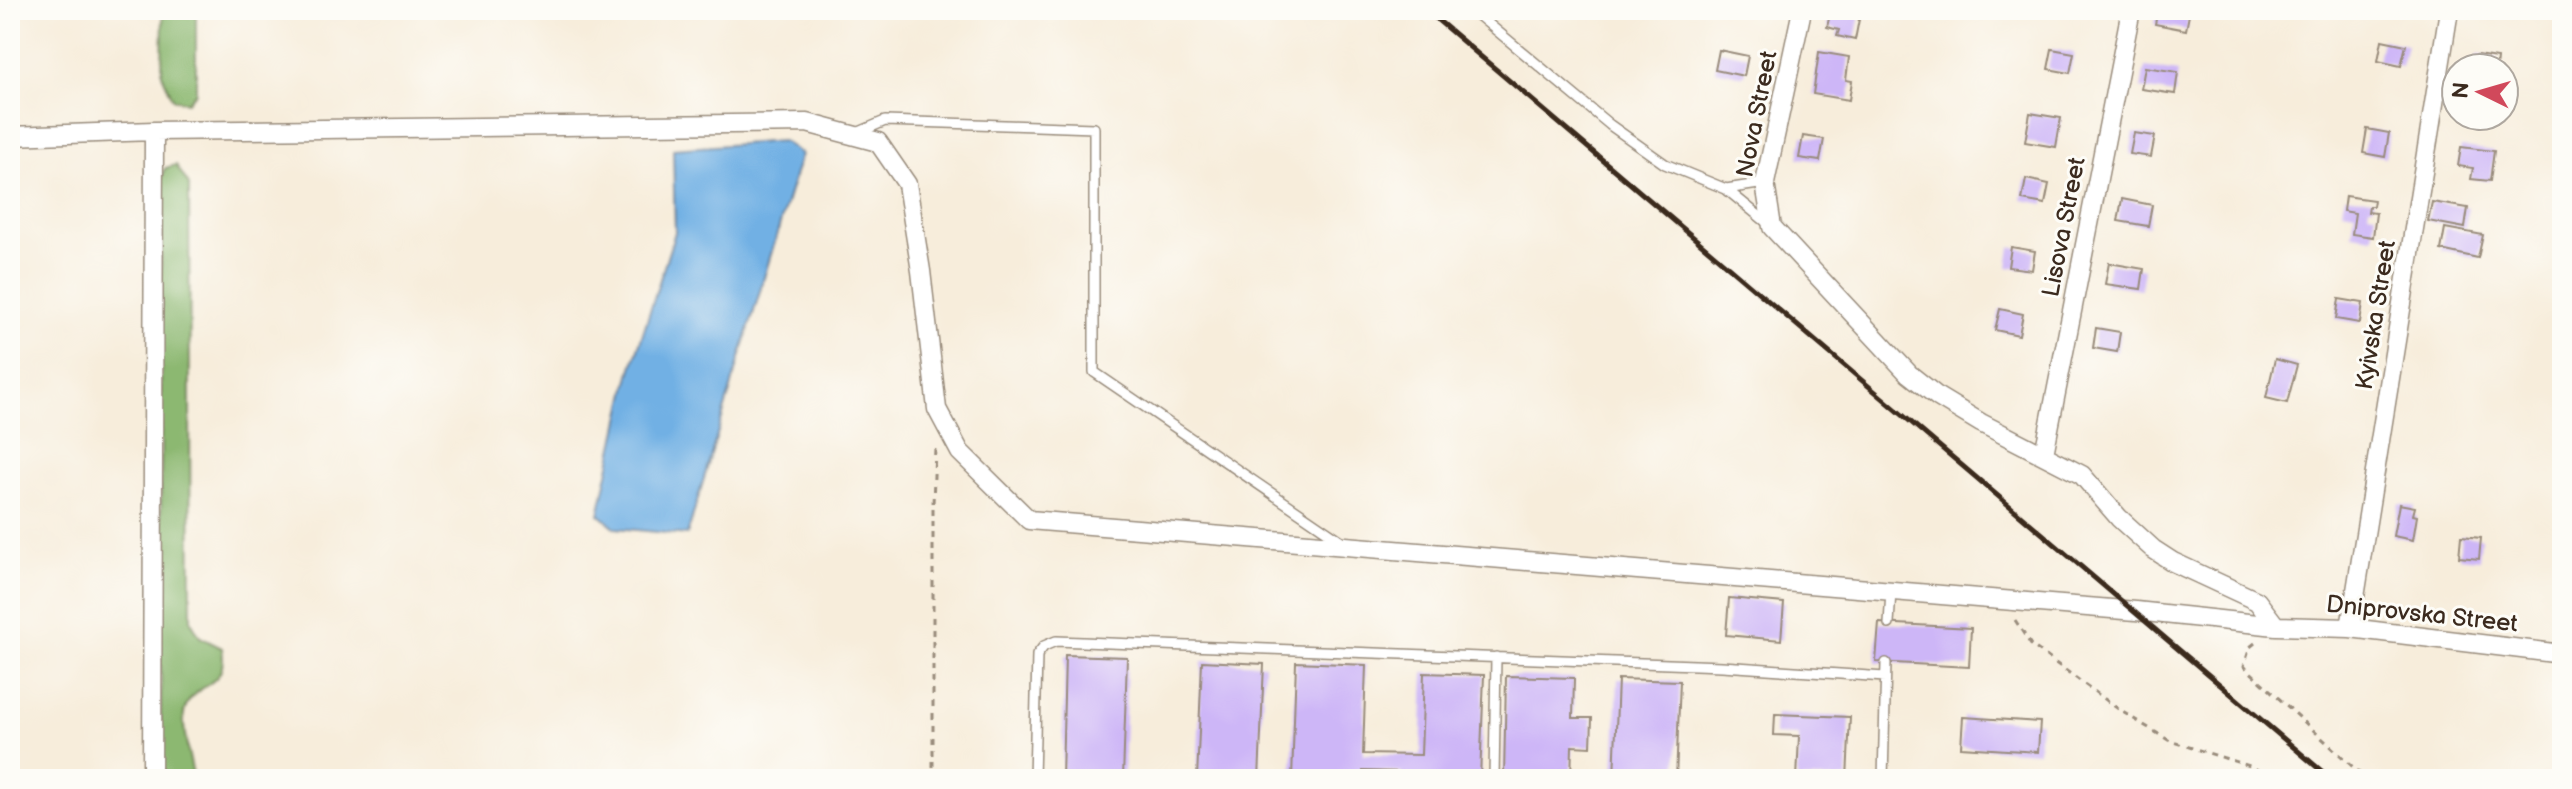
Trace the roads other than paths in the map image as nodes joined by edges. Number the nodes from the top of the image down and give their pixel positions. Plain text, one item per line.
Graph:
1 (1472, 10) edge
2 (1802, 10) edge
3 (2131, 10) edge
4 (2449, 10) edge
5 (154, 131) junction
6 (853, 135) junction
7 (10, 136) edge
8 (1765, 183) junction
9 (1726, 189) junction
10 (1772, 227) junction
11 (2044, 454) junction
12 (1349, 546) junction
13 (1891, 591) junction
14 (1889, 624) dead end
15 (2276, 626) junction
16 (2350, 628) junction
17 (2562, 654) edge
18 (1496, 657) junction
19 (1886, 663) dead end
20 (1885, 677) junction
21 (152, 779) edge
22 (1034, 779) edge
23 (1494, 779) edge
24 (1883, 779) edge

1 - 9 lane
2 - 8 street, Nova Street
3 - 11 street, Lisova Street
4 - 16 street, Kyivska Street
5 - 6 street
5 - 7 street
5 - 21 street
6 - 12 street, Dniprovska Street
6 - 12 lane
8 - 9 lane
8 - 10 street, Nova Street
9 - 10 lane
10 - 11 street
11 - 15 street
12 - 13 street, Dniprovska Street
13 - 14 lane
13 - 15 street, Dniprovska Street
15 - 16 street, Dniprovska Street
16 - 17 street, Dniprovska Street
18 - 20 lane
18 - 22 lane
18 - 23 lane
19 - 20 lane
20 - 24 lane

